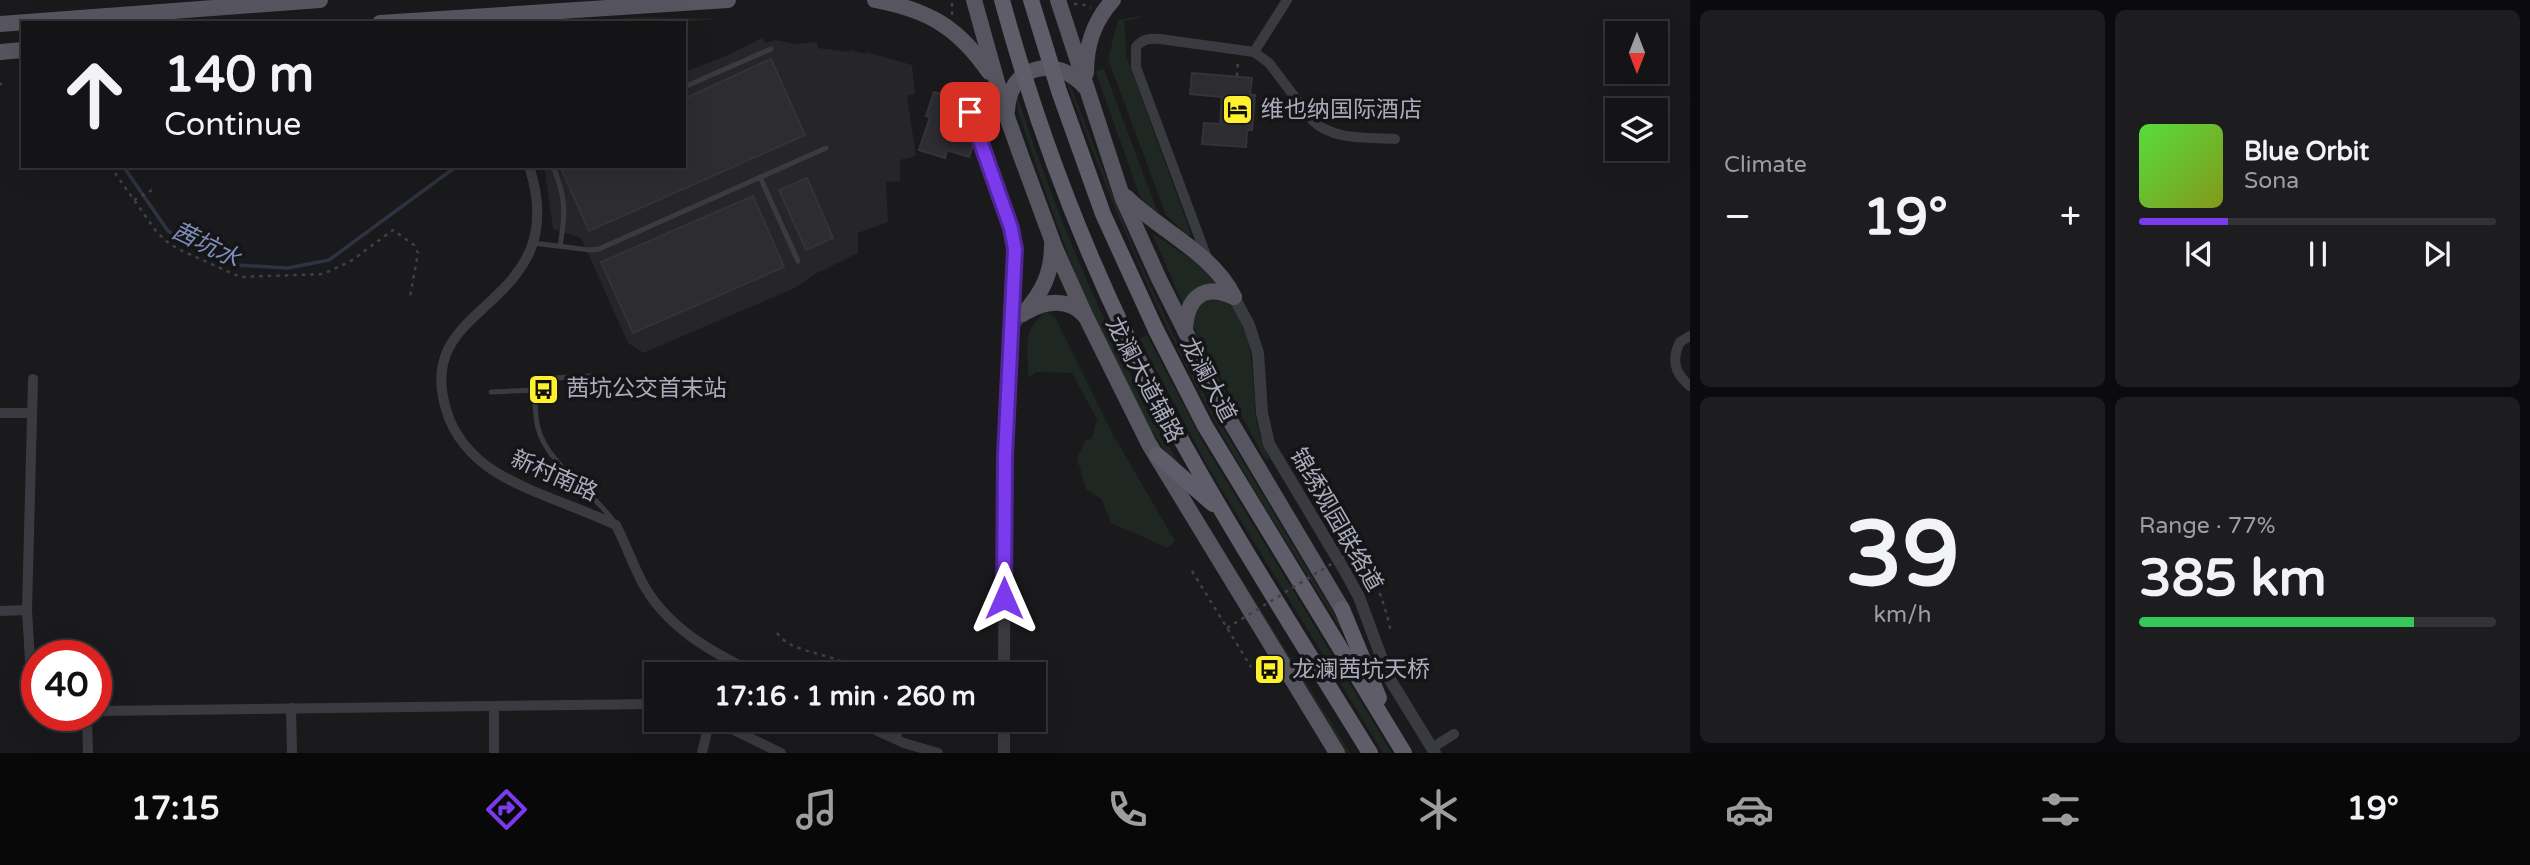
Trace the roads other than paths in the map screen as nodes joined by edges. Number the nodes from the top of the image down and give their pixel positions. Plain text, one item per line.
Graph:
1 (320, 0) edge
2 (728, 0) edge
3 (875, 0) edge
4 (974, 0) edge
5 (1002, 0) edge
6 (1031, 0) edge
7 (1113, 0) edge
8 (1287, 0) edge
9 (1064, 2) edge
10 (469, 19) edge
11 (40, 21) edge
12 (424, 21) edge
13 (21, 22) edge
14 (0, 24) edge
15 (771, 49) dead end
16 (21, 50) edge
17 (0, 52) edge
18 (1254, 52) junction
19 (686, 86) edge
20 (1086, 87) junction
21 (999, 90) junction
22 (970, 112) dead end
23 (1007, 116) junction
24 (1395, 139) dead end
25 (826, 148) dead end
26 (529, 168) edge
27 (554, 168) edge
28 (760, 177) junction
29 (1120, 190) junction
30 (1049, 232) junction
31 (532, 243) junction
32 (560, 247) junction
33 (798, 261) dead end
34 (1209, 264) junction
35 (1234, 297) junction
36 (1023, 314) junction
37 (1084, 315) junction
38 (1012, 334) junction
39 (1185, 334) junction
40 (1690, 336) edge
41 (593, 376) dead end
42 (33, 379) dead end
43 (1690, 386) edge
44 (535, 390) junction
45 (491, 392) dead end
46 (0, 413) edge
47 (32, 413) junction
48 (1157, 454) junction
49 (1223, 513) junction
50 (616, 525) junction
51 (1342, 609) joint
52 (27, 610) junction
53 (0, 611) edge
54 (29, 640) edge
55 (734, 662) edge
56 (1004, 662) edge
57 (644, 704) edge
58 (494, 706) junction
59 (291, 708) junction
60 (112, 710) edge
61 (87, 731) edge
62 (707, 732) edge
63 (737, 732) edge
64 (880, 732) edge
65 (900, 732) edge
66 (1004, 732) edge
67 (1454, 734) dead end
68 (1393, 736) junction
69 (898, 740) junction
70 (1433, 751) edge
71 (88, 753) edge
72 (292, 753) edge
73 (494, 753) edge
74 (702, 753) edge
75 (781, 753) edge
76 (938, 753) edge
77 (1004, 753) edge
78 (1337, 753) edge
79 (1370, 753) edge
80 (1404, 753) edge

1 - 11 main road
2 - 10 main road
3 - 21 main road
4 - 21 main road, 龙澜大道辅路
5 - 49 highway, bridge
6 - 68 highway, 龙澜大道, bridge
7 - 20 main road
8 - 18 street
9 - 20 main road
10 - 12 main road
13 - 14 main road
15 - 19 lane
16 - 17 main road
18 - 24 street
18 - 34 street
20 - 23 main road
20 - 29 main road
21 - 23 main road, 龙澜大道辅路
22 - 38 street
23 - 30 main road, 龙澜大道辅路
25 - 28 lane
26 - 31 street, 新村南路
27 - 32 lane
28 - 32 lane
28 - 33 lane
29 - 34 main road
29 - 39 main road
30 - 36 main road
30 - 37 main road, 龙澜大道辅路
31 - 32 lane
31 - 50 street, 新村南路
34 - 35 main road
35 - 39 main road
35 - 70 street, 锦绣观园联络道
36 - 37 main road
36 - 38 street
37 - 48 main road, 龙澜大道辅路
38 - 56 street
39 - 51 main road
40 - 43 street
41 - 44 lane
42 - 47 street
44 - 45 lane
44 - 50 lane
46 - 47 street
47 - 52 street
48 - 49 highway
48 - 78 main road, 龙澜大道辅路
49 - 79 highway
50 - 55 street, 新村南路
51 - 68 highway
52 - 53 street
52 - 54 street
57 - 58 street
58 - 59 street
58 - 73 street
59 - 60 street
59 - 72 street
61 - 71 street
62 - 74 street
63 - 75 street
64 - 69 street
65 - 69 lane
66 - 77 street
67 - 70 street
68 - 80 highway, 龙澜大道
69 - 76 street

